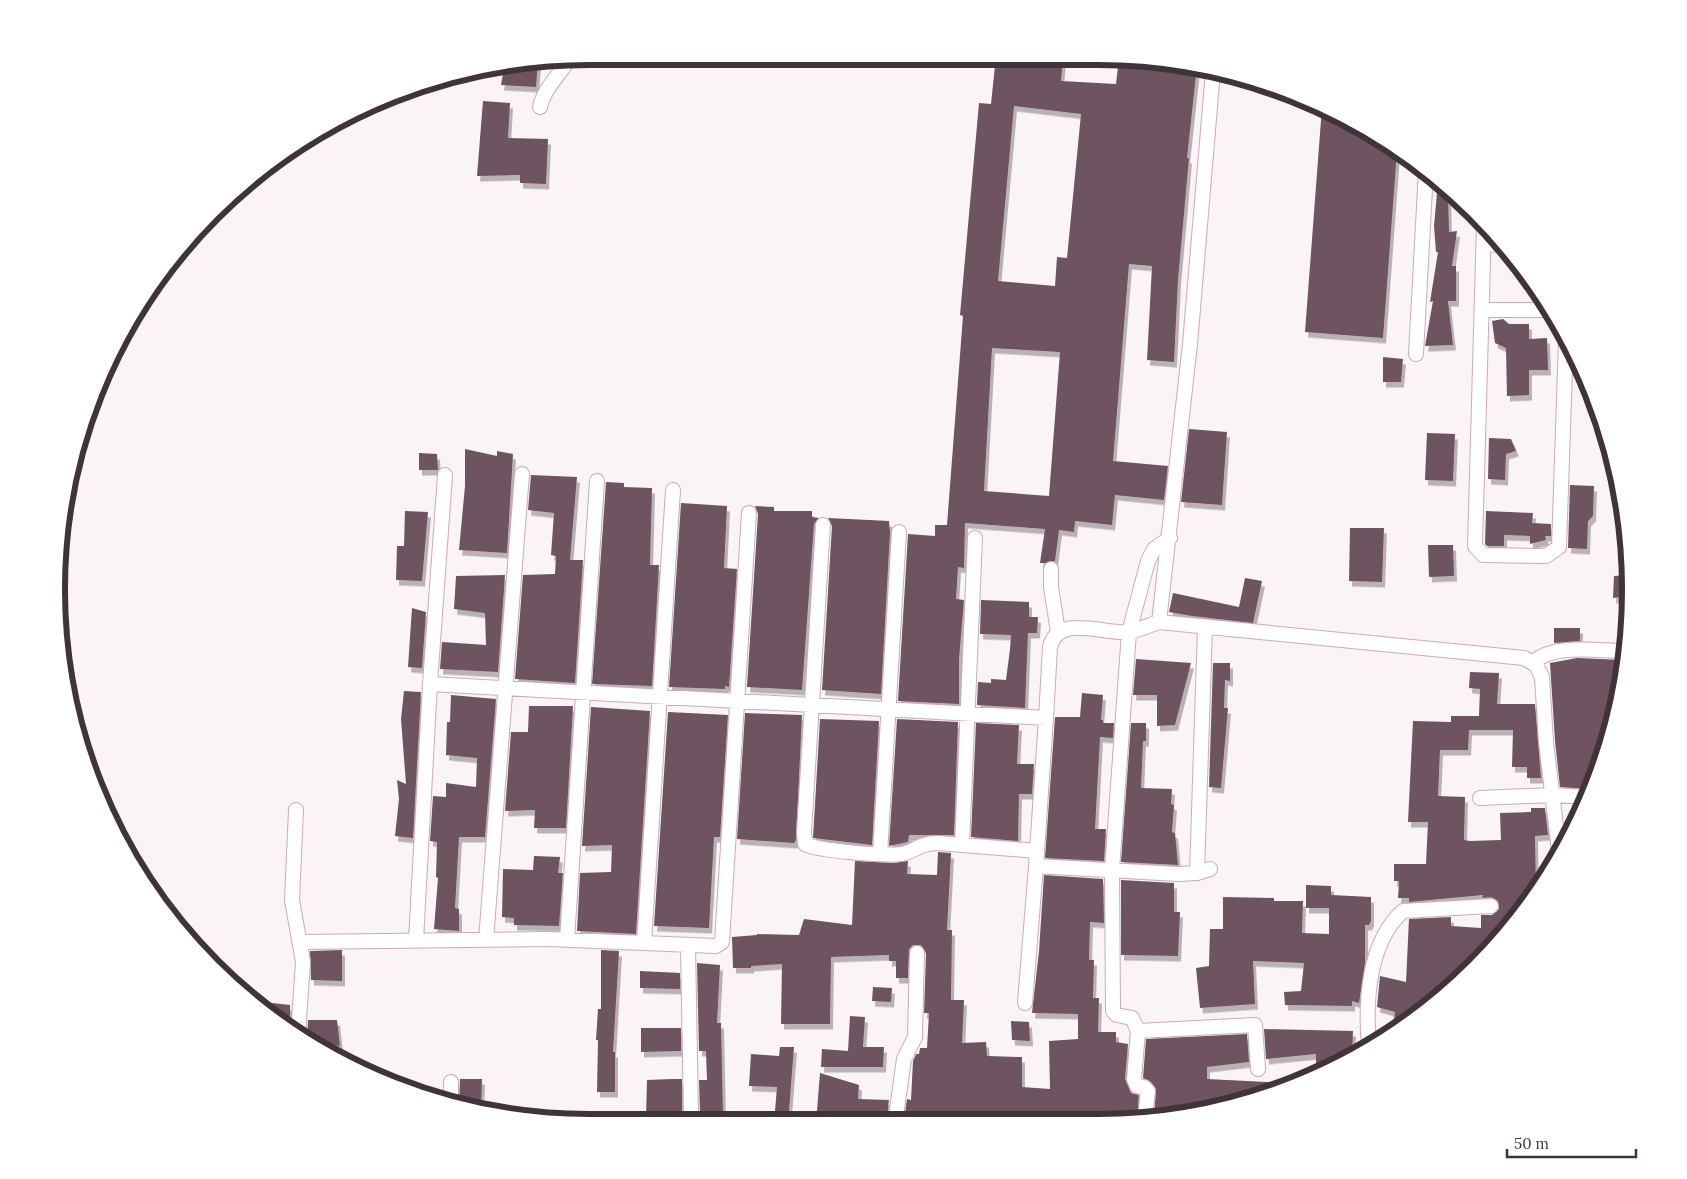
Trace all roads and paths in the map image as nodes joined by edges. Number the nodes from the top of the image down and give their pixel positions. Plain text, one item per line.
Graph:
1 (565, 66) edge
2 (1212, 78) edge
3 (540, 107) dead end
4 (1425, 180) edge
5 (1484, 236) edge
6 (1492, 244) edge
7 (1484, 245) junction
8 (1482, 310) junction
9 (1541, 310) edge
10 (1566, 353) edge
11 (1416, 354) dead end
12 (522, 474) dead end
13 (445, 475) dead end
14 (598, 481) dead end
15 (673, 490) dead end
16 (750, 513) dead end
17 (824, 524) dead end
18 (899, 532) dead end
19 (976, 538) dead end
20 (1170, 538) junction
21 (1050, 569) dead end
22 (1159, 622) junction
23 (1205, 627) junction
24 (1058, 632) junction
25 (1129, 632) junction
26 (1619, 651) edge
27 (1533, 662) junction
28 (430, 684) junction
29 (507, 688) junction
30 (585, 693) junction
31 (660, 697) junction
32 (738, 701) junction
33 (813, 705) junction
34 (889, 710) junction
35 (968, 712) junction
36 (1046, 718) junction
37 (1553, 795) junction
38 (1579, 796) edge
39 (1480, 798) dead end
40 (296, 810) dead end
41 (1558, 841) edge
42 (962, 845) junction
43 (1037, 850) junction
44 (880, 854) junction
45 (1036, 866) junction
46 (1112, 870) junction
47 (1491, 906) dead end
48 (416, 940) junction
49 (486, 940) junction
50 (567, 940) junction
51 (300, 942) junction
52 (644, 943) junction
53 (688, 946) junction
54 (917, 953) dead end
55 (1025, 1003) dead end
56 (299, 1026) edge
57 (1138, 1031) junction
58 (1369, 1039) edge
59 (1258, 1069) dead end
60 (451, 1082) dead end
61 (451, 1095) edge
62 (1146, 1112) edge
63 (691, 1114) edge
64 (895, 1114) edge

1 - 3 street
2 - 20 street
4 - 11 street
5 - 7 street
6 - 7 street
7 - 8 street
8 - 9 street
8 - 10 street
12 - 29 street
13 - 28 street
14 - 30 street
15 - 31 street
16 - 32 street
17 - 33 street
18 - 34 street
19 - 35 street
20 - 22 street
20 - 25 street
21 - 24 street
22 - 23 street
22 - 25 street
23 - 27 street
23 - 46 street
24 - 25 street
24 - 36 street
25 - 46 street
26 - 27 street
27 - 37 street
28 - 29 street
28 - 48 street
29 - 30 street
29 - 49 street
30 - 31 street
30 - 50 street
31 - 32 street
31 - 52 street
32 - 33 street
32 - 53 street
33 - 34 street
33 - 44 street
34 - 35 street
34 - 44 street
35 - 36 street
35 - 42 street
36 - 43 street
37 - 38 street
37 - 39 street
37 - 41 street
40 - 51 street
42 - 43 street
42 - 44 street
43 - 45 street
45 - 46 street
45 - 55 street
46 - 57 street
47 - 58 street
48 - 49 street
48 - 51 street
49 - 50 street
50 - 52 street
51 - 56 street
52 - 53 street
53 - 63 street
54 - 64 street
57 - 59 street
57 - 62 street
60 - 61 street

